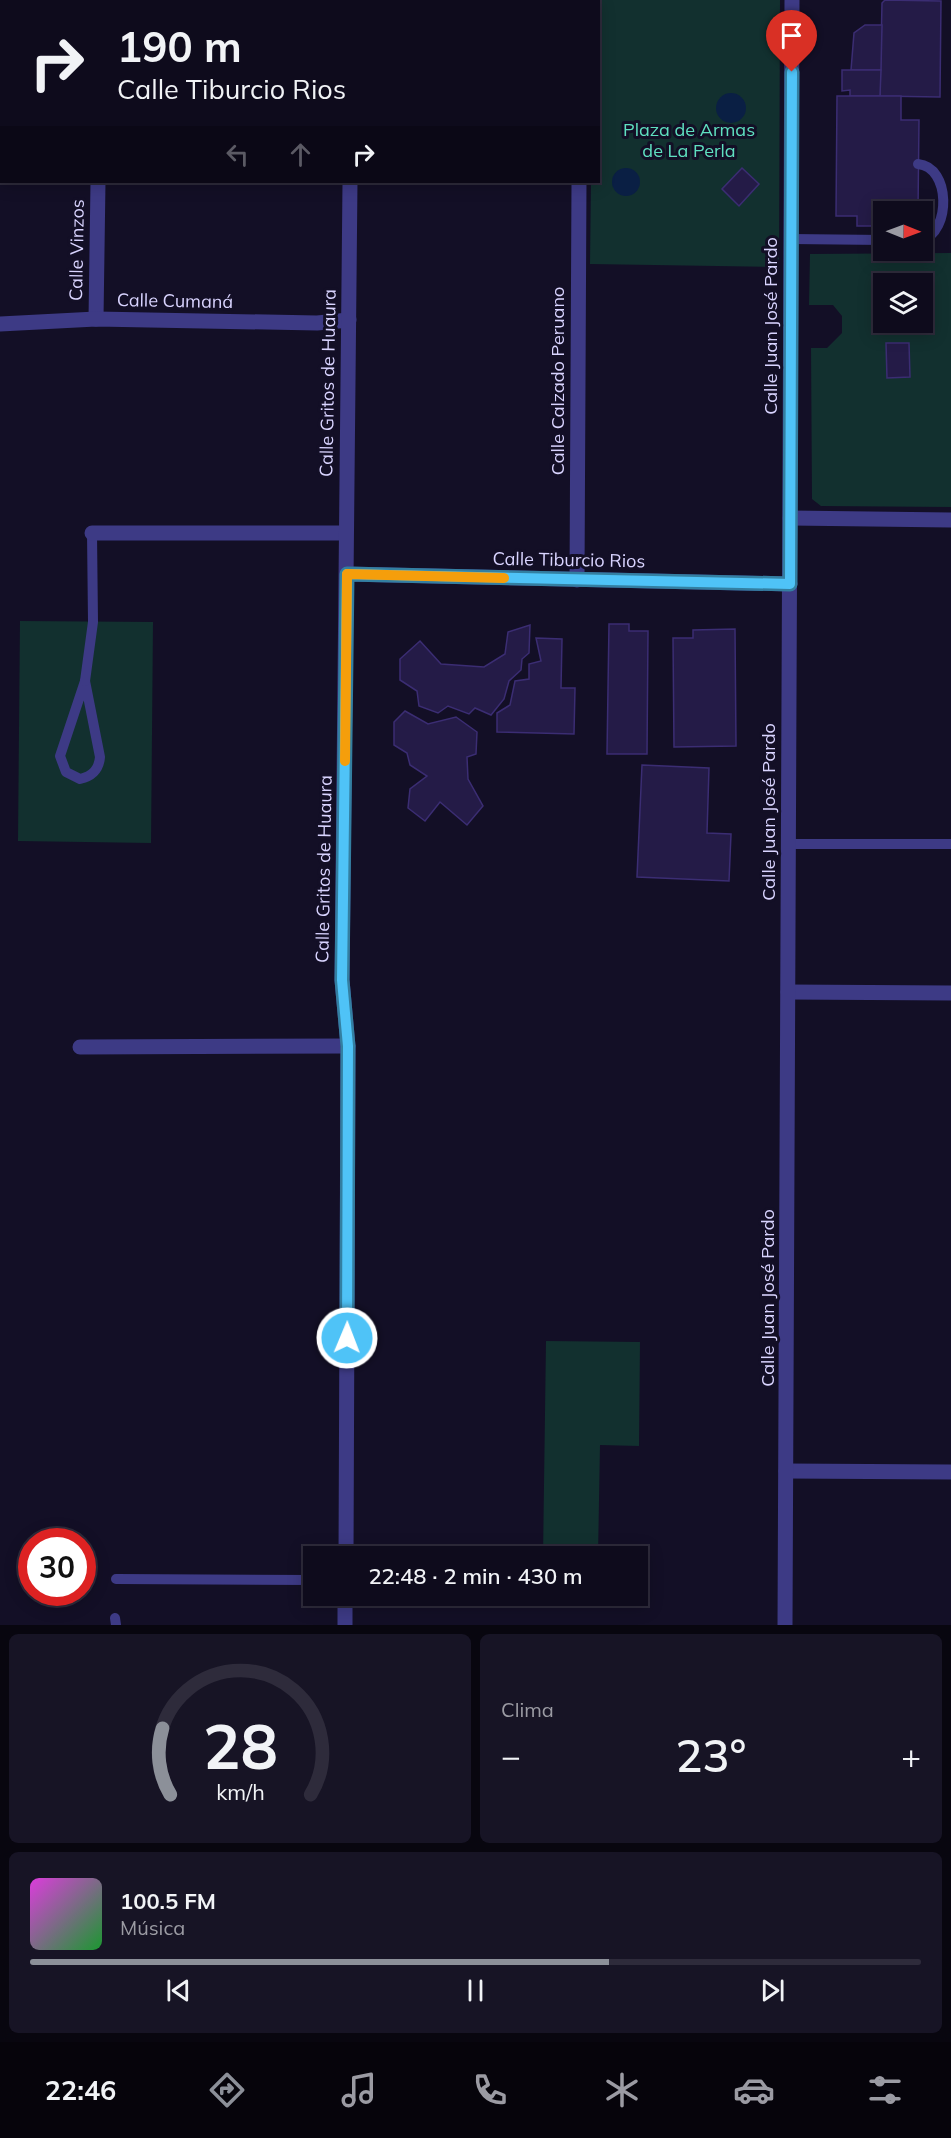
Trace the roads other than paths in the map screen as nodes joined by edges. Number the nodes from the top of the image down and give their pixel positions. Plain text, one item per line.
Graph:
1 (792, 0) edge
2 (918, 164) dead end
3 (98, 183) edge
4 (350, 183) edge
5 (579, 183) edge
6 (933, 234) edge
7 (791, 239) junction
8 (873, 240) edge
9 (96, 319) junction
10 (349, 320) junction
11 (0, 324) edge
12 (790, 518) junction
13 (951, 520) edge
14 (92, 533) joint
15 (345, 533) junction
16 (347, 574) junction
17 (577, 580) junction
18 (790, 584) junction
19 (85, 681) junction
20 (789, 844) junction
21 (951, 844) edge
22 (788, 992) junction
23 (951, 993) edge
24 (348, 1046) junction
25 (80, 1047) dead end
26 (786, 1471) junction
27 (951, 1472) edge
28 (346, 1546) edge
29 (116, 1579) dead end
30 (303, 1580) edge
31 (345, 1606) edge
32 (345, 1625) edge
33 (785, 1625) edge

1 - 7 street, Calle Juan José Pardo
2 - 6 lane
3 - 9 street, Calle Vinzos
4 - 10 street, Calle Gritos de Huaura
5 - 17 street, Calle Calzado Peruano
7 - 8 lane
7 - 12 street, Calle Juan José Pardo
9 - 10 street, Calle Cumaná
9 - 11 street, Calle Cumaná
10 - 15 street, Calle Gritos de Huaura
12 - 13 street
12 - 18 street, Calle Juan José Pardo
14 - 15 street
14 - 19 lane
15 - 16 street, Calle Gritos de Huaura
16 - 17 street, Calle Tiburcio Rios
16 - 24 street, Calle Gritos de Huaura
17 - 18 street, Calle Tiburcio Rios
18 - 20 street, Calle Juan José Pardo
19 - 19 lane
20 - 21 lane
20 - 22 street, Calle Juan José Pardo
22 - 23 street
22 - 26 street, Calle Juan José Pardo
24 - 25 street
24 - 28 street, Calle Gritos de Huaura
26 - 27 street
26 - 33 street, Calle Juan José Pardo
29 - 30 lane
31 - 32 street

